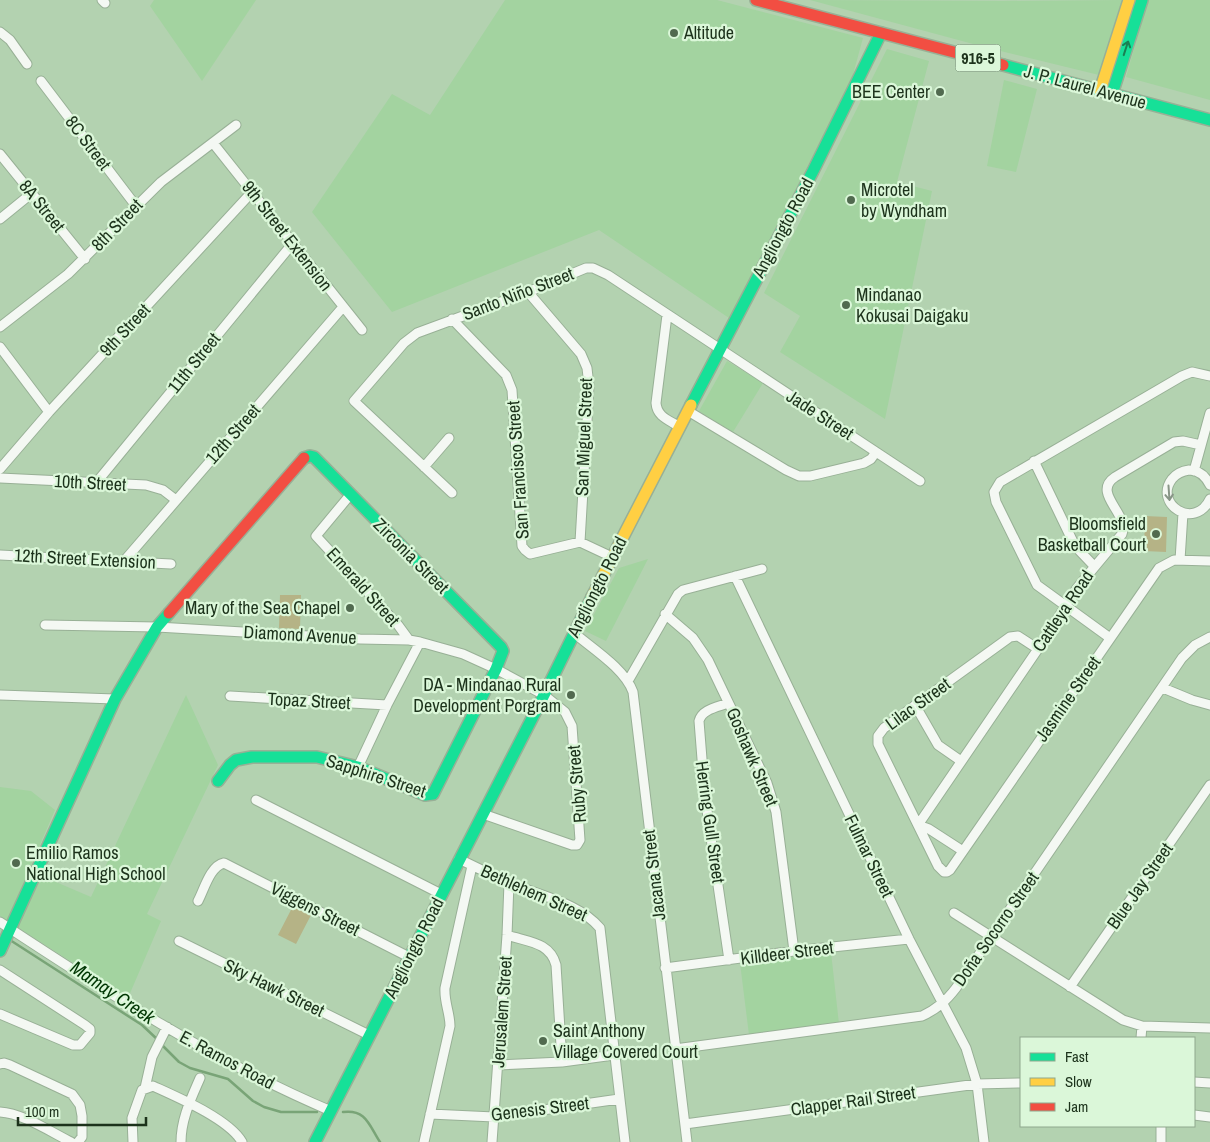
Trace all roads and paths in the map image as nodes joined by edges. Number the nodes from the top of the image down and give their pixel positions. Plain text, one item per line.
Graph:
1 (756, 0) edge
2 (1129, 0) edge
3 (1142, 0) edge
4 (0, 32) edge
5 (881, 33) junction
6 (27, 64) dead end
7 (40, 81) dead end
8 (1100, 91) junction
9 (1112, 94) junction
10 (1210, 120) edge
11 (236, 125) dead end
12 (213, 143) junction
13 (0, 154) edge
14 (252, 192) junction
15 (32, 193) junction
16 (136, 206) junction
17 (0, 219) edge
18 (293, 243) junction
19 (85, 259) junction
20 (528, 292) junction
21 (343, 307) junction
22 (667, 315) junction
23 (452, 319) junction
24 (0, 327) edge
25 (362, 330) dead end
26 (0, 347) edge
27 (720, 349) junction
28 (1210, 376) edge
29 (688, 411) junction
30 (49, 412) junction
31 (1210, 412) edge
32 (680, 427) junction
33 (449, 438) dead end
34 (1201, 445) junction
35 (876, 452) junction
36 (1034, 461) junction
37 (424, 467) junction
38 (0, 469) edge
39 (1194, 471) junction
40 (0, 478) edge
41 (920, 481) dead end
42 (96, 483) junction
43 (1210, 485) edge
44 (452, 493) dead end
45 (350, 495) junction
46 (1210, 499) edge
47 (176, 500) junction
48 (1183, 513) junction
49 (580, 542) junction
50 (0, 554) edge
51 (612, 557) junction
52 (1180, 560) junction
53 (1210, 561) edge
54 (124, 562) junction
55 (171, 564) dead end
56 (1094, 566) junction
57 (762, 569) dead end
58 (734, 576) junction
59 (1065, 606) junction
60 (666, 614) junction
61 (45, 625) dead end
62 (157, 627) junction
63 (574, 633) junction
64 (1210, 637) edge
65 (1110, 638) junction
66 (409, 640) junction
67 (420, 642) junction
68 (1038, 649) junction
69 (496, 669) junction
70 (628, 681) junction
71 (1163, 688) junction
72 (0, 695) edge
73 (544, 695) junction
74 (230, 696) dead end
75 (115, 699) junction
76 (728, 703) junction
77 (387, 705) junction
78 (916, 705) junction
79 (1210, 705) edge
80 (961, 761) junction
81 (358, 767) junction
82 (218, 780) dead end
83 (1210, 785) edge
84 (256, 800) dead end
85 (483, 814) junction
86 (918, 825) junction
87 (963, 851) junction
88 (459, 859) junction
89 (472, 866) junction
90 (946, 872) joint
91 (509, 883) junction
92 (441, 894) junction
93 (198, 901) dead end
94 (954, 913) dead end
95 (0, 922) edge
96 (507, 935) junction
97 (991, 937) junction
98 (5, 939) edge
99 (909, 939) junction
100 (179, 941) dead end
101 (794, 951) junction
102 (409, 957) junction
103 (729, 960) junction
104 (665, 968) junction
105 (0, 970) edge
106 (1070, 987) junction
107 (943, 1003) junction
108 (0, 1014) edge
109 (1142, 1026) junction
110 (167, 1027) junction
111 (1210, 1028) edge
112 (369, 1035) junction
113 (1141, 1037) edge
114 (675, 1049) junction
115 (614, 1055) junction
116 (562, 1062) junction
117 (0, 1064) edge
118 (498, 1065) junction
119 (200, 1078) dead end
120 (1020, 1082) edge
121 (1195, 1082) edge
122 (1210, 1083) edge
123 (977, 1084) junction
124 (144, 1089) junction
125 (619, 1099) junction
126 (190, 1103) junction
127 (330, 1111) junction
128 (0, 1112) edge
129 (430, 1114) junction
130 (1195, 1115) edge
131 (494, 1117) junction
132 (1210, 1117) edge
133 (685, 1124) junction
134 (1161, 1127) edge
135 (71, 1142) edge
136 (78, 1142) edge
137 (133, 1142) edge
138 (181, 1142) edge
139 (242, 1142) edge
140 (316, 1142) edge
141 (424, 1142) edge
142 (492, 1142) edge
143 (625, 1142) edge
144 (687, 1142) edge
145 (984, 1142) edge
146 (1161, 1142) edge

1 - 5 main road, J. P. Laurel Avenue / 916-5
2 - 8 main road
9 -> 3 main road
4 - 6 street
5 - 8 main road, J. P. Laurel Avenue / 916-5
5 - 27 main road, Angliongto Road
7 - 16 street, 8C Street
8 - 9 main road, J. P. Laurel Avenue / 916-5
9 - 10 main road, J. P. Laurel Avenue / 916-5
11 - 12 street, 8th Street
12 - 14 street, 9th Street Extension
12 - 16 street, 8th Street
13 - 15 street, 8A Street
14 - 18 street, 9th Street Extension
14 - 30 street, 9th Street
15 - 17 street
15 - 19 street, 8A Street
16 - 19 street, 8th Street
18 - 21 street, 9th Street Extension
18 - 42 street, 11th Street
19 - 24 street, 8th Street
20 - 22 street, Santo Niño Street
20 - 23 street, Santo Niño Street
20 - 49 street, San Miguel Street
21 - 25 street, 9th Street Extension
21 - 47 street, 12th Street
22 - 27 street, Santo Niño Street
22 - 32 street
23 - 37 street, Santo Niño Street
23 - 49 street, San Francisco Street
26 - 30 street
27 - 29 main road, Angliongto Road
27 - 35 street, Jade Street
28 - 36 street
29 - 32 main road, Angliongto Road
29 - 35 street
30 - 38 street, 9th Street
31 - 34 street
32 - 51 main road, Angliongto Road
33 - 37 street
34 - 39 street
34 - 56 street, Cattleya Road
35 - 41 street, Jade Street
36 - 56 street
36 - 59 street
37 - 44 street
39 - 43 street
39 -> 48 street
40 - 42 street, 10th Street
42 - 47 street, 10th Street
45 - 62 main road, Zirconia Street
45 - 66 street, Emerald Street
45 - 69 main road, Zirconia Street
46 - 48 street
47 - 54 street, 12th Street
48 - 52 street
49 - 51 street
50 - 54 street, 12th Street Extension
51 - 63 main road, Angliongto Road
52 - 53 street, Jasmine Street
52 - 65 street, Jasmine Street
54 - 55 street, 12th Street Extension
56 - 59 street, Cattleya Road
57 - 58 street
58 - 60 street
58 - 99 street, Fulmar Street
59 - 65 street
59 - 68 street, Cattleya Road
60 - 70 street
60 - 76 street, Goshawk Street
61 - 62 street, Diamond Avenue
62 - 66 street, Diamond Avenue
62 - 75 main road
63 - 70 street, Jacana Street
63 - 73 main road, Angliongto Road
64 - 71 street, Doña Socorro Street
65 - 87 street, Jasmine Street
66 - 67 street, Diamond Avenue
67 - 69 street, Diamond Avenue
67 - 77 street
68 - 78 street, Lilac Street
68 - 80 street, Cattleya Road
69 - 73 street, Diamond Avenue
69 - 81 main road, Sapphire Street
70 - 104 street, Jacana Street
71 - 79 street
71 - 97 street, Doña Socorro Street
72 - 75 street
73 - 85 main road, Angliongto Road
73 - 85 street, Ruby Street
74 - 77 street, Topaz Street
75 - 98 main road
76 - 101 street, Goshawk Street
76 - 103 street, Herring Gull Street
77 - 81 street
78 - 80 street
78 - 86 street, Lilac Street
80 - 86 street, Cattleya Road
81 - 82 main road, Sapphire Street
83 - 106 street, Blue Jay Street
84 - 92 street
85 - 88 main road, Angliongto Road
86 - 87 street
86 - 90 street, Lilac Street
87 - 90 street, Jasmine Street
88 - 89 street, Bethlehem Street
88 - 92 main road, Angliongto Road
89 - 91 street, Bethlehem Street
89 - 129 street
91 - 96 street, Jerusalem Street
91 - 115 street, Bethlehem Street
92 - 102 main road, Angliongto Road
93 - 102 street, Viggens Street
94 - 97 street
95 - 98 street, E. Ramos Road
96 - 116 street
96 - 118 street, Jerusalem Street
97 - 106 street
97 - 107 street, Doña Socorro Street
98 - 110 street, E. Ramos Road
99 - 101 street, Killdeer Street
99 - 107 street, Fulmar Street
100 - 112 street, Sky Hawk Street
101 - 103 street, Killdeer Street
102 - 112 main road, Angliongto Road
103 - 104 street, Killdeer Street
104 - 114 street, Jacana Street
105 - 108 street
106 - 109 street
107 - 114 street, Doña Socorro Street
107 - 123 street, Fulmar Street
109 - 111 street
109 - 113 street
110 - 124 street
110 - 127 street, E. Ramos Road
112 - 127 main road, Angliongto Road
114 - 133 street, Jacana Street
115 - 116 street
115 - 125 street, Bethlehem Street
116 - 118 street
117 - 136 street
118 - 131 street, Jerusalem Street
119 - 126 street
120 - 123 street, Clapper Rail Street
121 - 122 street
123 - 133 street, Clapper Rail Street
123 - 145 street, Fulmar Street
124 - 126 street
124 - 137 street
125 - 131 street, Genesis Street
125 - 143 street, Bethlehem Street
126 - 138 street
126 - 139 street
127 - 140 main road, Angliongto Road
128 - 135 street
129 - 131 street, Genesis Street
129 - 141 street
130 - 132 street
131 - 142 street, Jerusalem Street
133 - 144 street, Jacana Street
134 - 146 street

